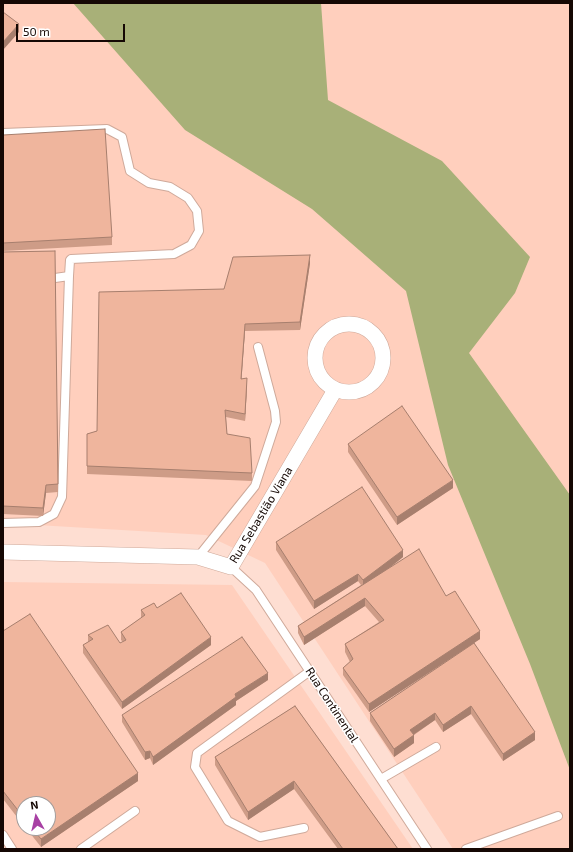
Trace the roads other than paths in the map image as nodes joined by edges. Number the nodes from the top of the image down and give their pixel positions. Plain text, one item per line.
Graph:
1 (3, 134) edge
2 (69, 276) junction
3 (55, 278) edge
4 (258, 347) dead end
5 (335, 390) junction
6 (3, 523) edge
7 (3, 552) edge
8 (198, 557) junction
9 (230, 567) junction
10 (310, 671) junction
11 (436, 747) dead end
12 (381, 779) junction
13 (135, 812) dead end
14 (558, 816) dead end
15 (304, 828) dead end
16 (3, 835) edge
17 (12, 849) edge
18 (81, 849) edge
19 (427, 849) edge
20 (466, 849) edge

1 - 2 lane
2 - 3 lane
2 - 6 lane
4 - 8 lane
5 - 5 street
5 - 9 street, Rua Sebastião Viana
7 - 8 street, Rua Sebastião Viana
8 - 9 street, Rua Sebastião Viana
9 - 10 lane, Rua Continental
10 - 12 lane, Rua Continental
10 - 15 lane
11 - 12 lane
12 - 19 lane, Rua Continental
13 - 18 lane
14 - 20 lane
16 - 17 lane

